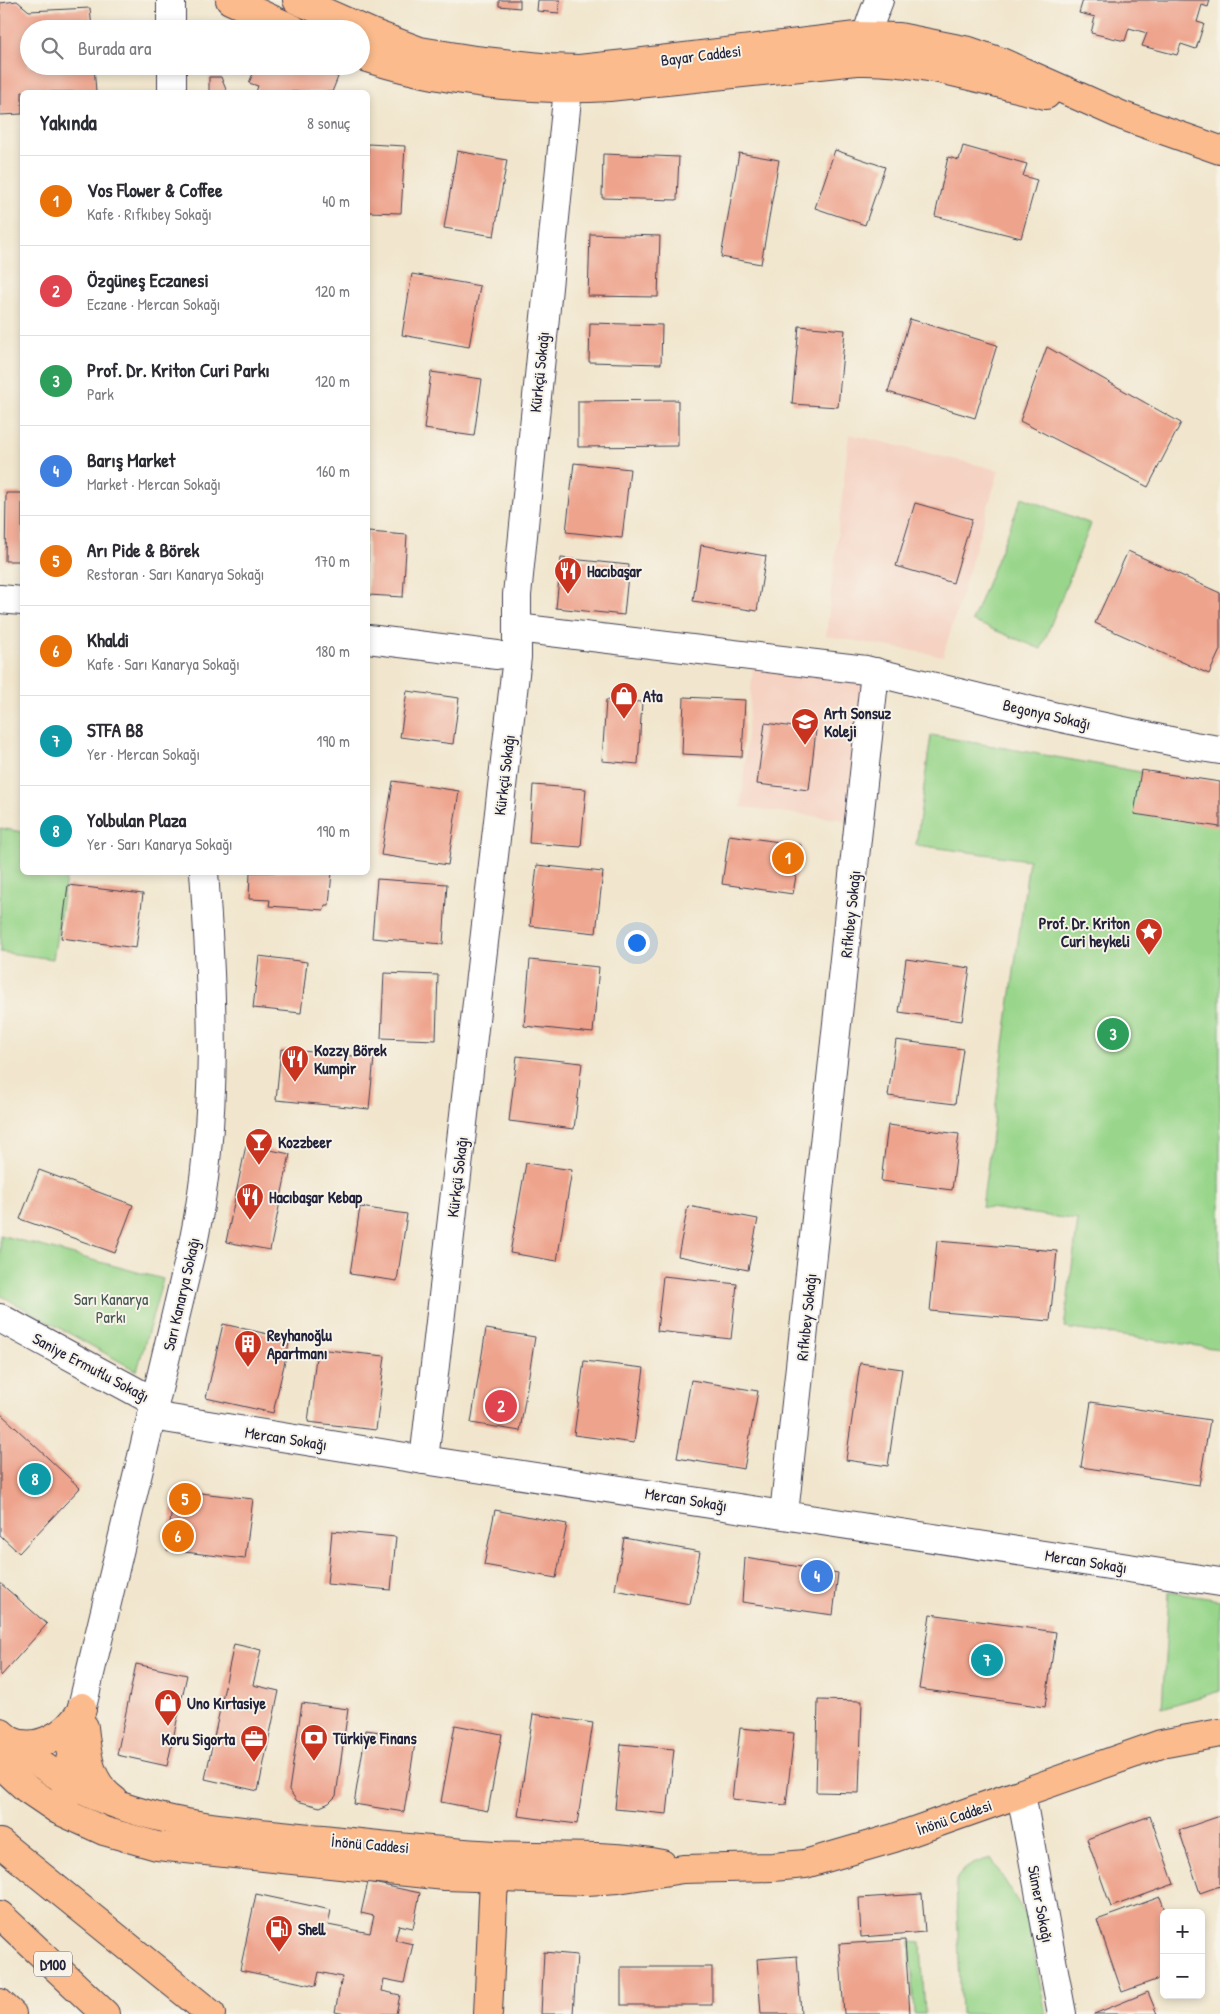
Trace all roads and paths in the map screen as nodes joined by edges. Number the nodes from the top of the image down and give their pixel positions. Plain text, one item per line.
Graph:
1 (171, 0) edge
2 (230, 0) edge
3 (297, 0) edge
4 (878, 0) edge
5 (171, 20) edge
6 (273, 20) edge
7 (342, 20) edge
8 (370, 32) edge
9 (867, 36) junction
10 (370, 59) edge
11 (894, 62) junction
12 (172, 75) edge
13 (569, 79) junction
14 (172, 90) edge
15 (1104, 108) junction
16 (1220, 150) edge
17 (0, 598) edge
18 (20, 601) edge
19 (517, 628) junction
20 (370, 639) edge
21 (497, 654) dead end
22 (875, 672) junction
23 (1220, 750) edge
24 (204, 875) edge
25 (0, 1318) edge
26 (153, 1409) junction
27 (424, 1460) junction
28 (784, 1514) junction
29 (1220, 1582) edge
30 (82, 1707) junction
31 (1220, 1716) edge
32 (1220, 1733) edge
33 (1161, 1744) junction
34 (3, 1745) edge
35 (66, 1779) junction
36 (1021, 1794) junction
37 (126, 1807) junction
38 (104, 1831) junction
39 (0, 1843) edge
40 (494, 1867) junction
41 (0, 1915) edge
42 (0, 2003) edge
43 (12, 2014) edge
44 (105, 2014) edge
45 (211, 2014) edge
46 (488, 2014) edge
47 (1062, 2014) edge

1 - 5 street
2 - 6 main road
3 - 7 main road, Bayar Caddesi
4 - 9 street
8 - 13 main road, Bayar Caddesi
9 - 11 street
9 - 13 main road, Bayar Caddesi
9 - 15 main road, Bayar Caddesi
10 - 13 main road, Bayar Caddesi
11 - 13 main road, Bayar Caddesi
11 - 15 main road, Bayar Caddesi
12 - 14 street
13 - 19 street, Kürkçü Sokağı
15 - 16 main road, Bayar Caddesi
17 - 18 street
19 - 22 street
19 - 27 street, Kürkçü Sokağı
20 - 21 street
22 - 23 street, Begonya Sokağı
22 - 28 street, Rıfkıbey Sokağı
24 - 26 street, Sarı Kanarya Sokağı
25 - 26 street, Saniye Ermutlu Sokağı
26 - 27 street, Mercan Sokağı
26 - 30 street, Sarı Kanarya Sokağı
27 - 28 street, Mercan Sokağı
28 - 29 street, Mercan Sokağı
30 - 34 main road
30 - 35 main road
30 - 37 main road
31 - 33 main road
32 - 33 main road, İnönü Caddesi
33 - 36 main road, İnönü Caddesi
34 - 35 main road, İnönü Caddesi
34 - 38 main road
35 - 37 main road, İnönü Caddesi
35 - 38 main road
36 - 40 main road, İnönü Caddesi
36 - 47 street, Sümer Sokağı
37 - 40 main road, İnönü Caddesi
38 - 40 main road, İnönü Caddesi
39 - 45 main road
40 - 46 main road
41 - 44 main road, D100
42 - 43 main road

